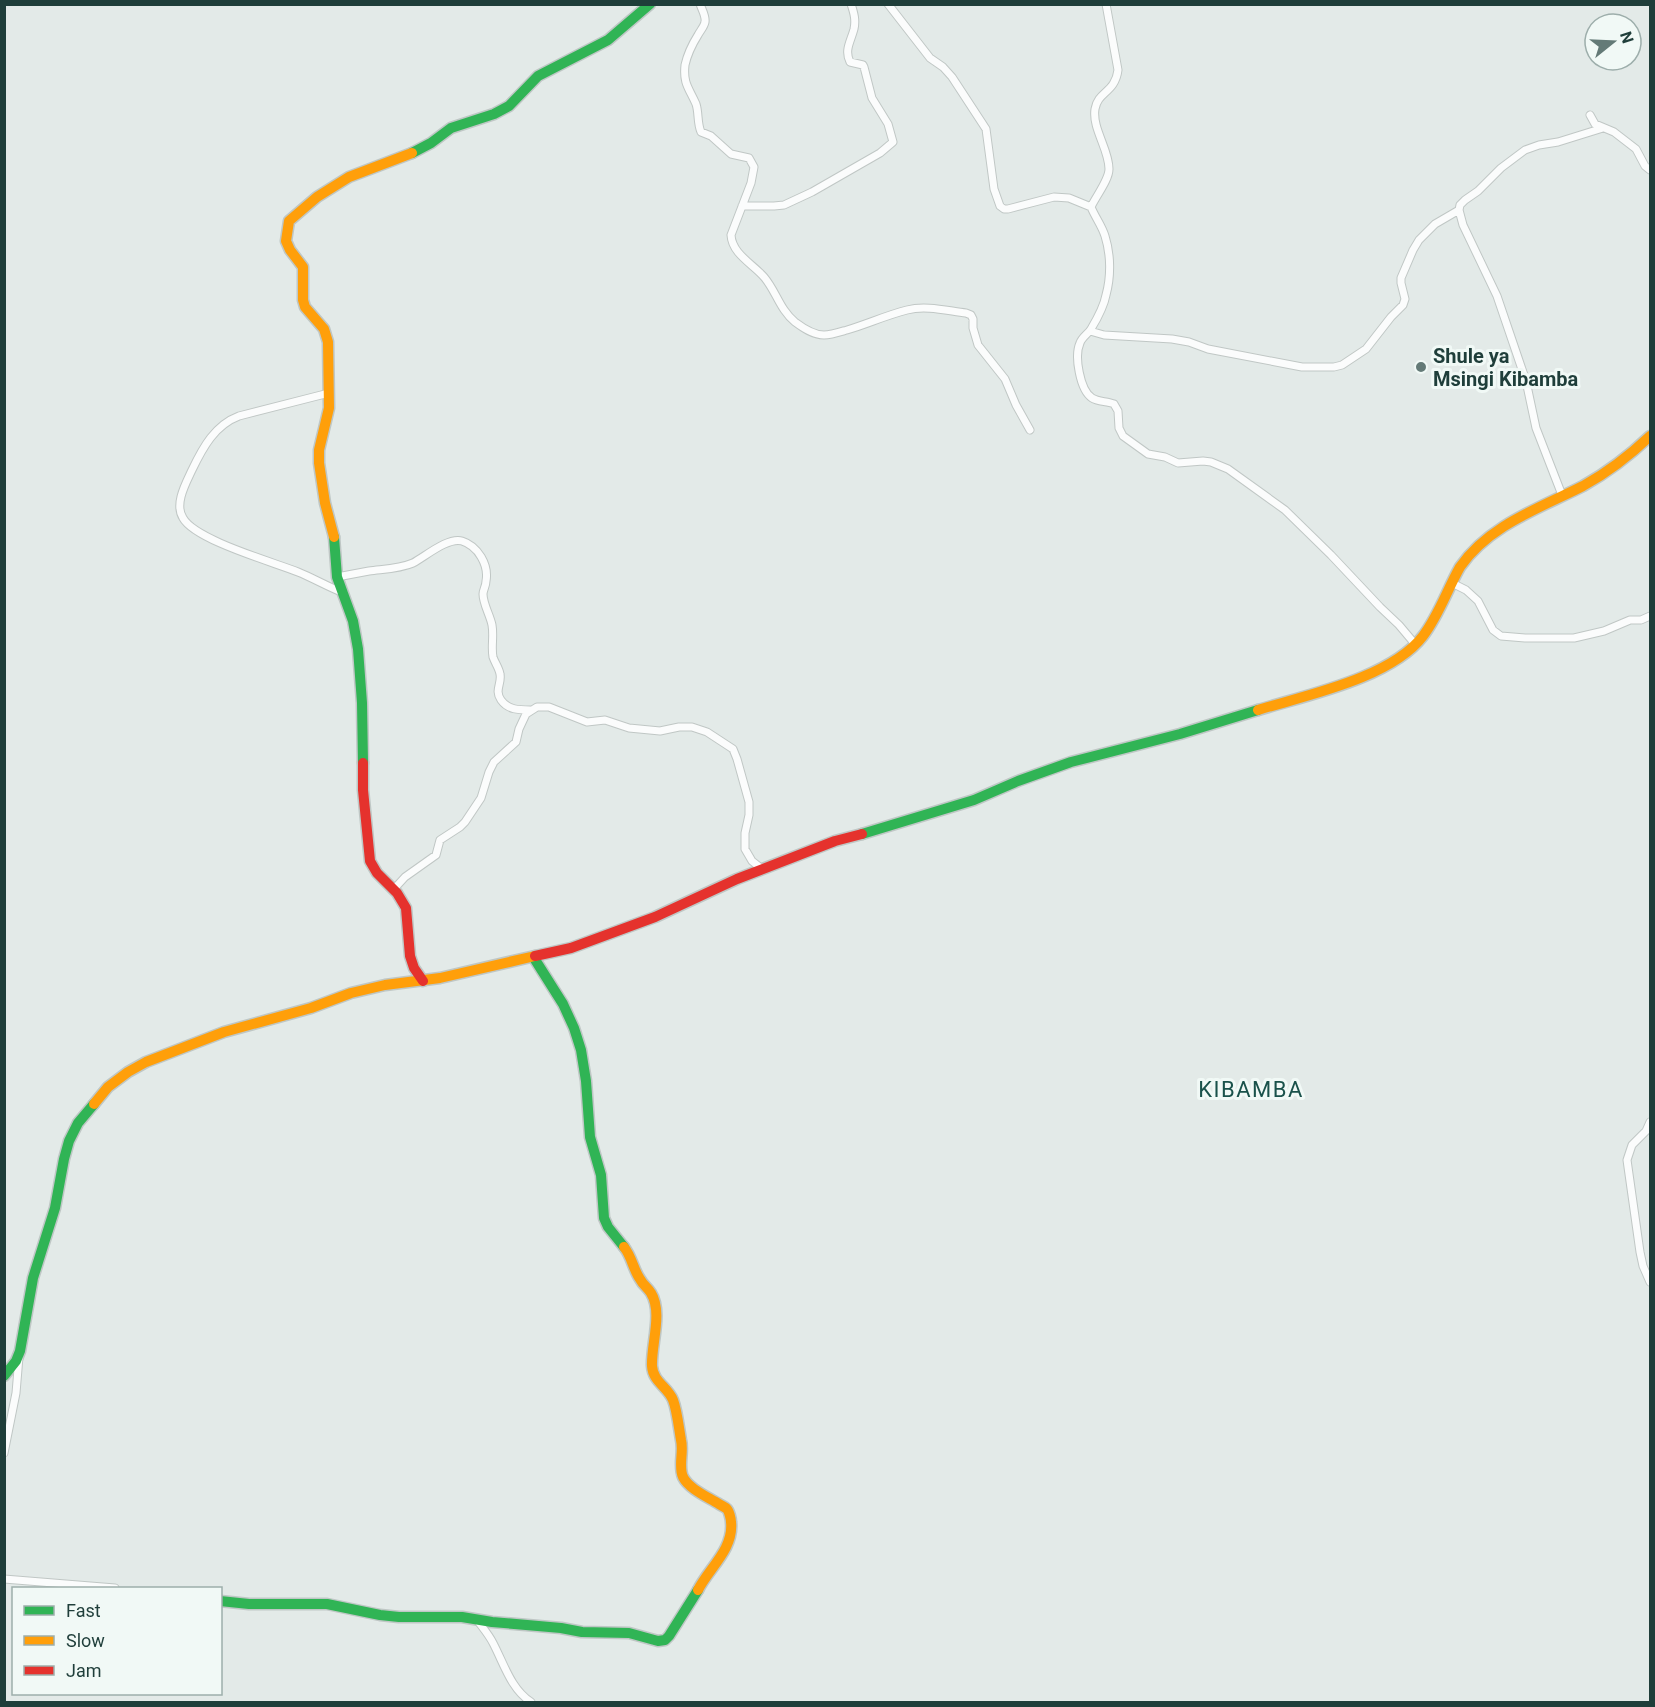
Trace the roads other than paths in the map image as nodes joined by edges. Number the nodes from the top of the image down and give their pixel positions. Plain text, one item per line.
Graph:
1 (650, 4) edge
2 (700, 4) edge
3 (851, 4) edge
4 (888, 4) edge
5 (1106, 4) edge
6 (1590, 115) dead end
7 (1603, 128) junction
8 (1650, 170) edge
9 (742, 206) junction
10 (1091, 207) junction
11 (1459, 210) junction
12 (1090, 331) junction
13 (329, 393) junction
14 (1030, 430) dead end
15 (1650, 436) edge
16 (1562, 495) junction
17 (337, 577) junction
18 (1452, 583) junction
19 (344, 593) junction
20 (1650, 616) edge
21 (1415, 644) junction
22 (530, 710) junction
23 (762, 869) junction
24 (394, 889) junction
25 (534, 958) junction
26 (423, 981) junction
27 (1650, 1122) edge
28 (1650, 1282) edge
29 (20, 1351) junction
30 (4, 1376) edge
31 (4, 1453) edge
32 (4, 1579) edge
33 (103, 1587) edge
34 (222, 1601) edge
35 (477, 1620) junction
36 (531, 1702) edge

1 - 13 street
2 - 9 street
3 - 9 street
4 - 10 street
5 - 10 street
6 - 7 street
7 - 8 street
7 - 11 street
9 - 14 street
10 - 12 street
11 - 12 street
11 - 16 street
12 - 21 street
13 - 17 street
13 - 19 street
15 - 16 street
16 - 18 street
17 - 19 street
17 - 22 street
18 - 20 street
18 - 21 street
19 - 24 street
21 - 23 street
22 - 23 street
22 - 24 street
23 - 25 street
24 - 26 street
25 - 26 street
25 - 35 street
26 - 29 street
27 - 28 street
29 - 30 street
29 - 31 street
32 - 33 street
34 - 35 street
35 - 36 street

